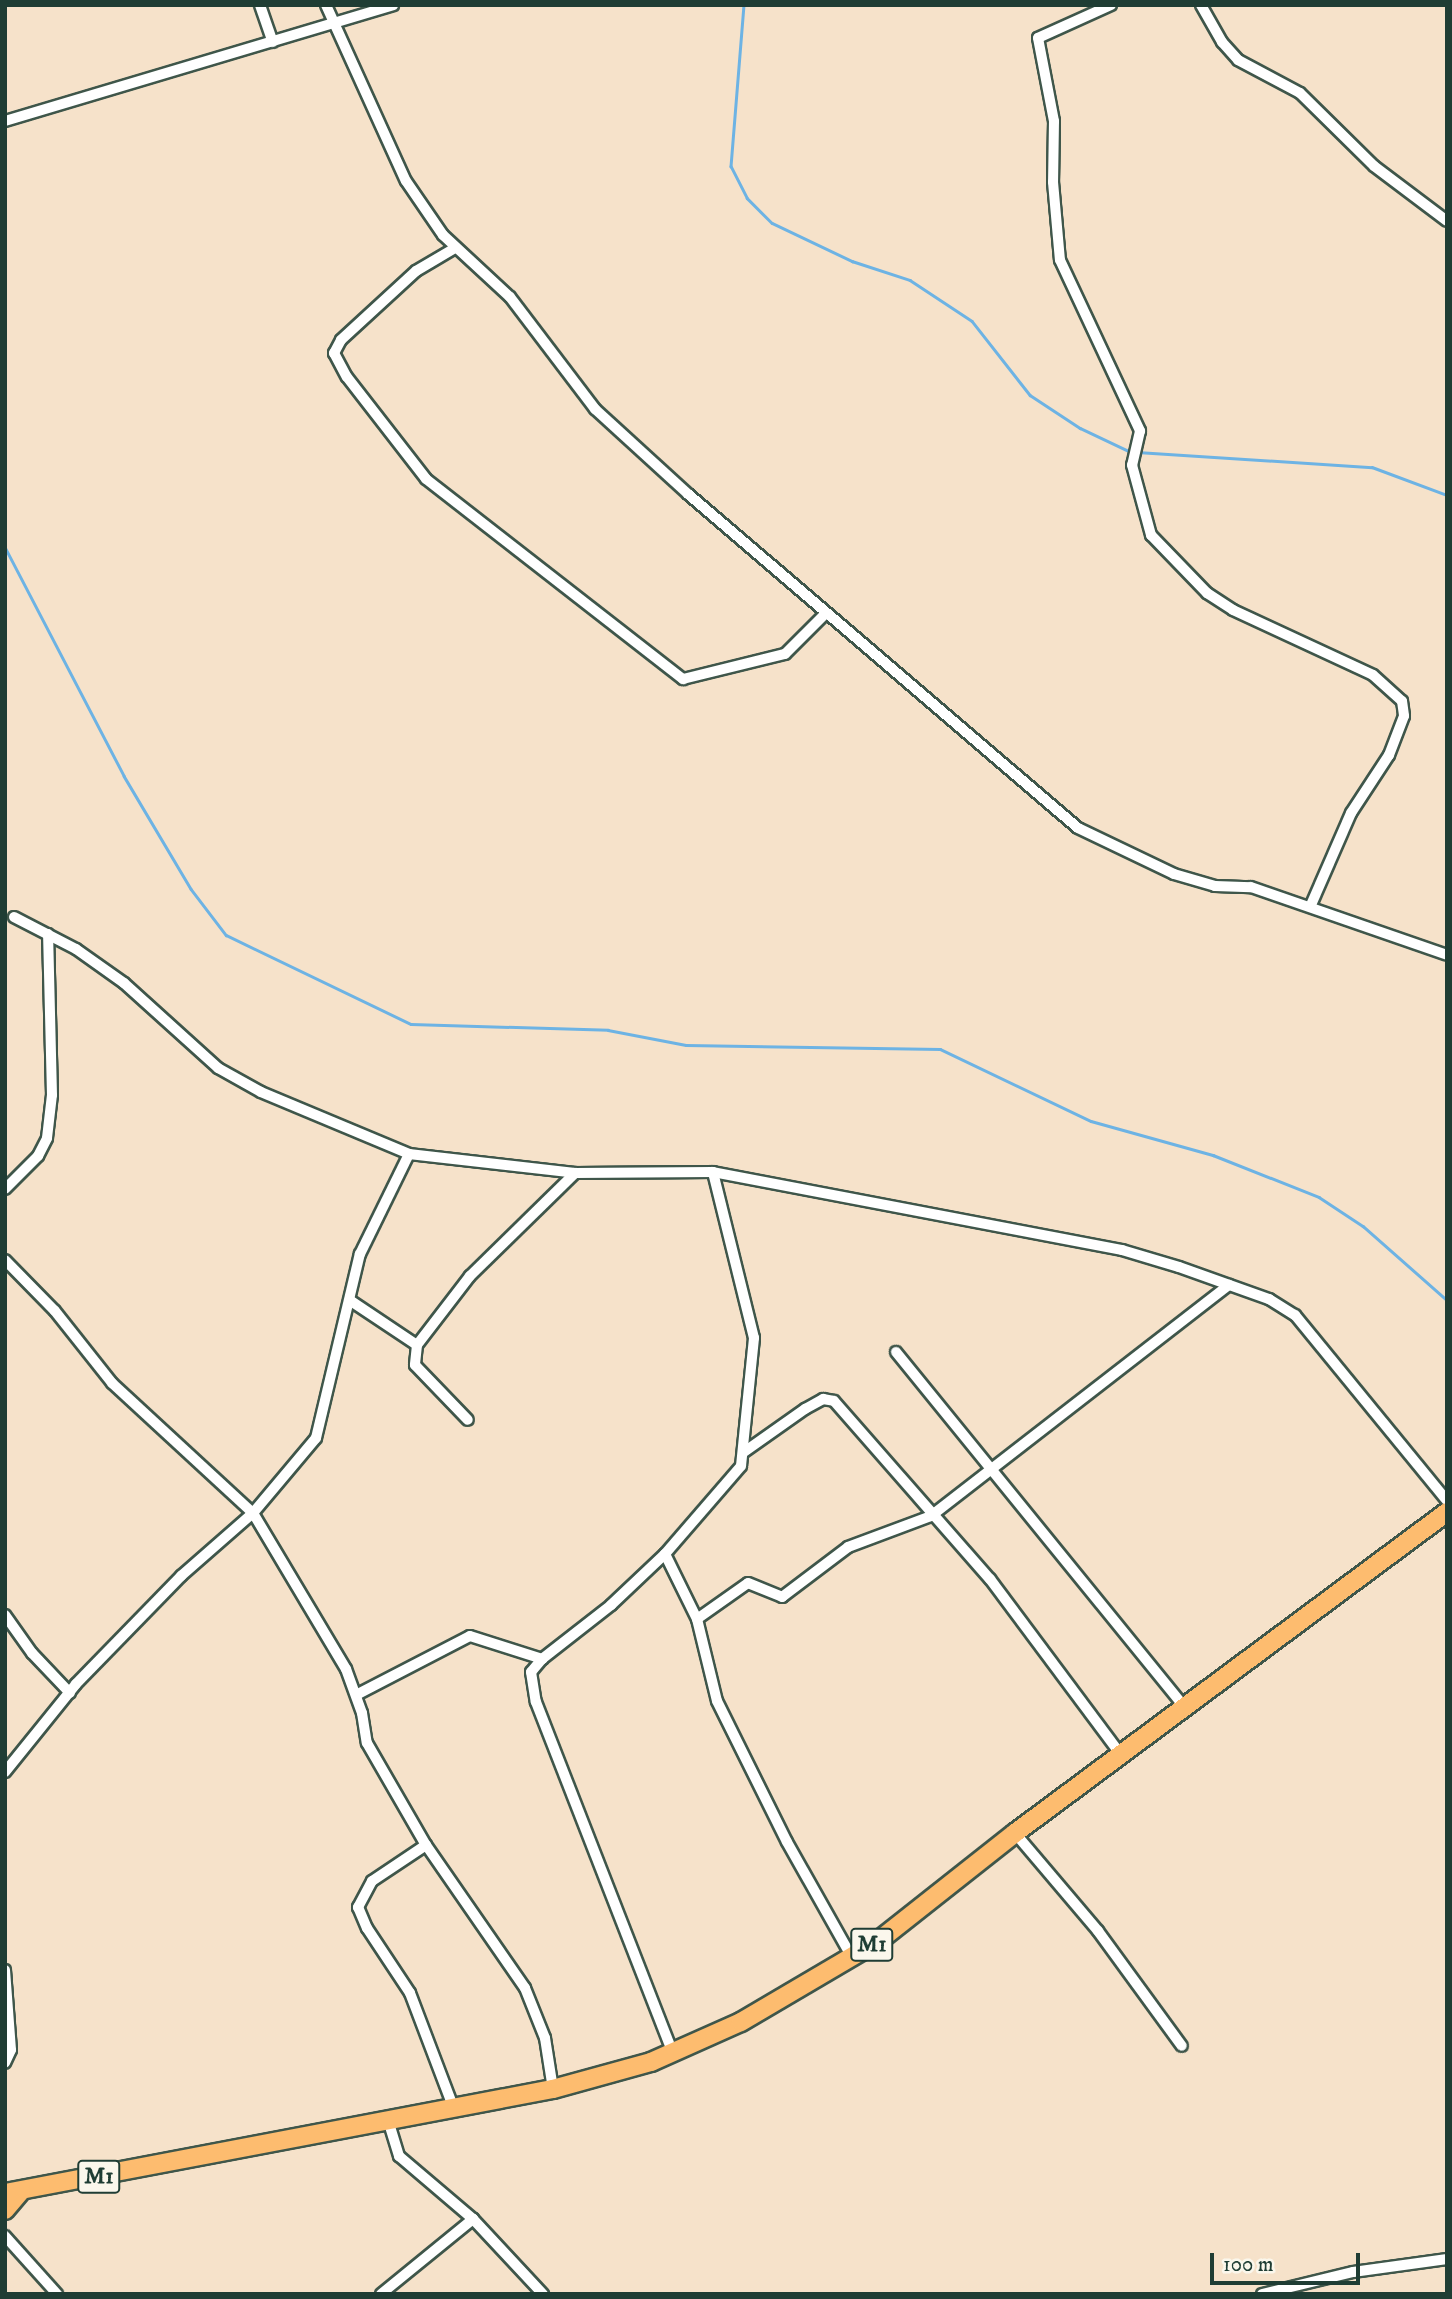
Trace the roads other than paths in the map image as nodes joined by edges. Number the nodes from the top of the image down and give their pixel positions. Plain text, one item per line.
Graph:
1 (260, 5) edge
2 (326, 5) edge
3 (393, 5) edge
4 (1111, 5) edge
5 (1202, 5) edge
6 (331, 24) junction
7 (273, 42) junction
8 (5, 121) edge
9 (1447, 221) edge
10 (455, 248) junction
11 (826, 613) junction
12 (1311, 905) junction
13 (14, 917) dead end
14 (48, 934) junction
15 (1447, 955) edge
16 (409, 1154) junction
17 (713, 1172) junction
18 (575, 1173) junction
19 (5, 1189) edge
20 (5, 1260) edge
21 (1229, 1285) junction
22 (351, 1301) junction
23 (417, 1345) junction
24 (897, 1352) dead end
25 (468, 1420) dead end
26 (744, 1452) junction
27 (993, 1466) junction
28 (1447, 1501) edge
29 (1447, 1512) edge
30 (253, 1514) junction
31 (931, 1516) junction
32 (665, 1554) junction
33 (5, 1615) edge
34 (697, 1619) junction
35 (542, 1659) junction
36 (70, 1693) junction
37 (355, 1695) junction
38 (1185, 1708) junction
39 (1122, 1756) junction
40 (5, 1772) edge
41 (1015, 1833) junction
42 (426, 1845) junction
43 (853, 1959) junction
44 (5, 1970) edge
45 (1182, 2046) dead end
46 (673, 2053) junction
47 (5, 2063) edge
48 (553, 2089) junction
49 (454, 2109) junction
50 (388, 2120) junction
51 (10, 2188) edge
52 (5, 2210) edge
53 (473, 2219) junction
54 (5, 2236) edge
55 (1447, 2259) edge
56 (57, 2294) edge
57 (381, 2294) edge
58 (542, 2294) edge
59 (1262, 2294) edge

1 - 7 street
2 - 6 street
3 - 6 street
4 - 12 street
5 - 9 street
6 - 7 street
6 - 10 street
7 - 8 street
10 - 11 street
10 - 11 street
11 - 12 street
12 - 15 street
13 - 14 street
14 - 16 street
14 - 19 street
16 - 18 street
16 - 22 street
17 - 18 street
17 - 21 street
17 - 26 street
18 - 23 street
20 - 30 street
21 - 27 street
21 - 28 street
22 - 23 street
22 - 30 street
23 - 25 street
24 - 27 street
26 - 31 street
26 - 32 street
27 - 31 street
27 - 38 street
29 - 38 highway, M1
30 - 36 street
30 - 37 street
31 - 34 street
31 - 39 street
32 - 34 street
32 - 35 street
33 - 36 street
34 - 43 street
35 - 37 street
35 - 46 street
36 - 40 street
37 - 42 street
38 - 39 highway, M1
39 - 41 highway, M1
41 - 43 highway, M1
41 - 45 street
42 - 48 street
42 - 49 street
43 - 46 highway, M1
44 - 47 street
46 - 48 highway, M1
48 - 49 highway, M1
49 - 50 highway, M1
50 - 51 highway, M1
50 - 53 street
51 - 52 highway
53 - 57 street
53 - 58 street
54 - 56 street
55 - 59 street

